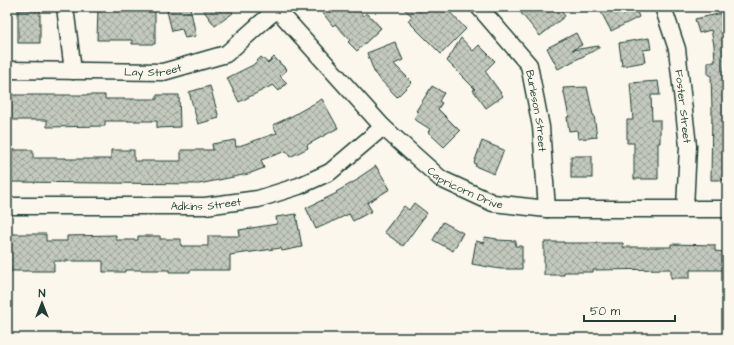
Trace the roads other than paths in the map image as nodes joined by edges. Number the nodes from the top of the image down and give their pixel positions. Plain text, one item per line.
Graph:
1 (65, 7) edge
2 (479, 7) edge
3 (663, 7) edge
4 (277, 8) edge
5 (7, 70) edge
6 (73, 71) junction
7 (383, 127) junction
8 (7, 206) edge
9 (685, 208) junction
10 (547, 209) junction
11 (727, 209) edge

1 - 6 street
2 - 10 street, Burleson Street
3 - 9 street, Foster Street
4 - 6 street, Lay Street
4 - 7 street, Capricorn Drive
5 - 6 street, Lay Street
7 - 8 street, Adkins Street
7 - 10 street, Capricorn Drive
9 - 10 street, Capricorn Drive
9 - 11 street, Capricorn Drive

